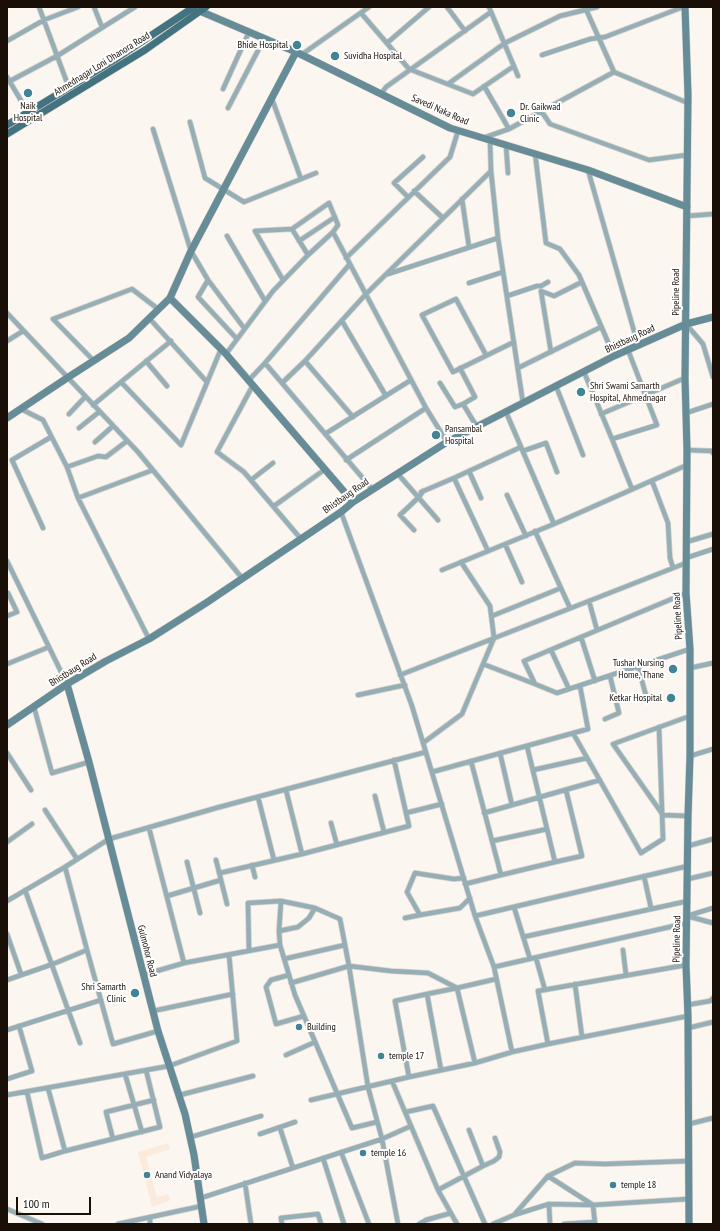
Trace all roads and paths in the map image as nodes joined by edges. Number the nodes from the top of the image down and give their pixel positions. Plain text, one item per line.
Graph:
1 (39, 7) edge
2 (78, 7) edge
3 (94, 7) edge
4 (134, 7) edge
5 (369, 7) edge
6 (429, 7) edge
7 (447, 7) edge
8 (489, 7) edge
9 (597, 7) edge
10 (684, 7) edge
11 (198, 8) edge
12 (586, 9) edge
13 (491, 12) junction
14 (361, 13) junction
15 (44, 20) junction
16 (102, 27) junction
17 (465, 31) junction
18 (249, 32) junction
19 (598, 38) junction
20 (264, 39) junction
21 (7, 41) edge
22 (387, 43) junction
23 (505, 43) junction
24 (299, 54) junction
25 (542, 55) dead end
26 (57, 56) junction
27 (514, 66) junction
28 (410, 69) junction
29 (614, 72) junction
30 (518, 76) dead end
31 (8, 79) edge
32 (448, 84) junction
33 (484, 86) junction
34 (69, 88) junction
35 (223, 89) dead end
36 (381, 94) junction
37 (272, 99) junction
38 (688, 104) junction
39 (228, 108) dead end
40 (542, 112) junction
41 (30, 116) junction
42 (190, 122) dead end
43 (7, 125) edge
44 (153, 129) dead end
45 (509, 129) junction
46 (458, 130) junction
47 (7, 134) edge
48 (481, 138) junction
49 (490, 140) junction
50 (506, 144) junction
51 (535, 153) junction
52 (687, 155) junction
53 (423, 157) dead end
54 (588, 170) junction
55 (491, 171) junction
56 (316, 173) dead end
57 (508, 173) dead end
58 (301, 179) junction
59 (223, 189) junction
60 (414, 191) junction
61 (408, 197) junction
62 (462, 199) junction
63 (687, 207) junction
64 (713, 214) edge
65 (687, 216) junction
66 (335, 217) junction
67 (443, 218) junction
68 (292, 228) junction
69 (333, 232) junction
70 (227, 236) dead end
71 (498, 238) junction
72 (299, 241) junction
73 (469, 247) junction
74 (190, 251) junction
75 (308, 254) junction
76 (346, 258) junction
77 (349, 265) junction
78 (503, 272) junction
79 (387, 274) junction
80 (208, 280) junction
81 (283, 280) junction
82 (548, 282) dead end
83 (582, 282) junction
84 (469, 283) dead end
85 (541, 289) junction
86 (366, 294) junction
87 (507, 296) junction
88 (170, 298) junction
89 (265, 301) junction
90 (158, 309) junction
91 (7, 313) edge
92 (713, 317) edge
93 (149, 318) junction
94 (342, 321) junction
95 (686, 324) junction
96 (601, 327) junction
97 (244, 328) junction
98 (23, 331) junction
99 (237, 339) junction
100 (7, 341) edge
101 (171, 341) junction
102 (514, 342) junction
103 (638, 346) junction
104 (628, 350) junction
105 (223, 352) junction
106 (551, 352) junction
107 (486, 355) junction
108 (614, 356) junction
109 (93, 360) junction
110 (146, 361) junction
111 (305, 361) junction
112 (265, 363) junction
113 (460, 368) junction
114 (518, 368) junction
115 (584, 372) junction
116 (713, 377) edge
117 (67, 378) junction
118 (685, 378) junction
119 (411, 380) junction
120 (121, 382) junction
121 (207, 382) junction
122 (250, 383) junction
123 (282, 383) junction
124 (440, 383) dead end
125 (167, 386) dead end
126 (556, 386) junction
127 (645, 395) junction
128 (386, 396) junction
129 (85, 397) junction
130 (523, 403) junction
131 (463, 404) junction
132 (713, 404) edge
133 (93, 405) junction
134 (426, 408) junction
135 (21, 409) junction
136 (99, 412) junction
137 (506, 412) junction
138 (686, 413) junction
139 (69, 414) dead end
140 (601, 414) junction
141 (354, 417) junction
142 (7, 418) edge
143 (112, 426) junction
144 (477, 427) junction
145 (79, 428) dead end
146 (325, 434) junction
147 (51, 437) junction
148 (612, 439) junction
149 (127, 441) junction
150 (95, 442) dead end
151 (447, 442) junction
152 (522, 449) junction
153 (687, 450) junction
154 (713, 453) edge
155 (583, 455) dead end
156 (346, 460) junction
157 (273, 464) dead end
158 (687, 465) junction
159 (67, 468) junction
160 (153, 470) junction
161 (324, 470) junction
162 (469, 471) junction
163 (557, 472) dead end
164 (398, 474) junction
165 (454, 478) junction
166 (251, 480) junction
167 (652, 481) junction
168 (632, 489) junction
169 (372, 490) junction
170 (507, 495) dead end
171 (417, 496) junction
172 (78, 498) junction
173 (481, 498) dead end
174 (353, 502) junction
175 (274, 506) junction
176 (341, 512) junction
177 (438, 520) dead end
178 (554, 524) junction
179 (43, 528) dead end
180 (414, 530) dead end
181 (535, 532) junction
182 (713, 534) edge
183 (526, 536) junction
184 (301, 539) junction
185 (686, 542) junction
186 (505, 544) junction
187 (713, 549) edge
188 (488, 551) junction
189 (686, 560) junction
190 (7, 561) edge
191 (461, 562) junction
192 (673, 568) junction
193 (442, 570) dead end
194 (242, 578) junction
195 (522, 582) dead end
196 (561, 588) junction
197 (7, 593) edge
198 (686, 593) junction
199 (589, 601) junction
200 (570, 608) junction
201 (7, 616) edge
202 (492, 616) junction
203 (597, 630) junction
204 (581, 637) junction
205 (494, 638) junction
206 (149, 639) junction
207 (48, 647) junction
208 (690, 649) junction
209 (551, 650) junction
210 (713, 663) edge
211 (7, 664) edge
212 (483, 664) junction
213 (638, 667) junction
214 (690, 668) junction
215 (400, 674) junction
216 (610, 676) junction
217 (595, 681) junction
218 (66, 684) junction
219 (535, 684) junction
220 (404, 685) junction
221 (580, 686) junction
222 (569, 690) junction
223 (358, 696) dead end
224 (647, 699) dead end
225 (34, 707) junction
226 (690, 716) junction
227 (605, 719) dead end
228 (7, 725) edge
229 (659, 727) junction
230 (573, 733) junction
231 (423, 743) junction
232 (526, 746) junction
233 (713, 750) edge
234 (426, 752) junction
235 (7, 753) edge
236 (500, 753) junction
237 (690, 756) junction
238 (587, 758) junction
239 (394, 760) junction
240 (471, 761) junction
241 (89, 762) junction
242 (533, 770) junction
243 (432, 772) junction
244 (600, 780) junction
245 (31, 790) dead end
246 (286, 790) junction
247 (566, 790) junction
248 (376, 796) dead end
249 (258, 797) junction
250 (539, 797) junction
251 (442, 804) junction
252 (512, 805) junction
253 (45, 810) dead end
254 (406, 813) junction
255 (484, 813) junction
256 (663, 815) junction
257 (688, 816) junction
258 (331, 823) dead end
259 (32, 824) dead end
260 (149, 828) junction
261 (547, 829) junction
262 (384, 832) junction
263 (109, 839) junction
264 (713, 839) edge
265 (492, 841) junction
266 (7, 842) edge
267 (337, 845) junction
268 (688, 846) junction
269 (302, 854) junction
270 (77, 859) junction
271 (216, 860) dead end
272 (274, 860) junction
273 (187, 862) dead end
274 (555, 862) junction
275 (252, 865) junction
276 (688, 866) junction
277 (65, 867) junction
278 (220, 873) junction
279 (713, 873) edge
280 (500, 875) junction
281 (644, 876) junction
282 (255, 877) dead end
283 (464, 878) junction
284 (688, 878) junction
285 (222, 880) junction
286 (465, 884) junction
287 (193, 888) junction
288 (25, 890) junction
289 (167, 896) junction
290 (470, 898) junction
291 (7, 901) edge
292 (281, 901) junction
293 (688, 901) junction
294 (227, 904) dead end
295 (514, 907) junction
296 (315, 908) junction
297 (651, 908) junction
298 (713, 908) edge
299 (200, 913) dead end
300 (420, 914) junction
301 (475, 916) junction
302 (405, 918) dead end
303 (687, 919) junction
304 (713, 923) edge
305 (279, 931) junction
306 (7, 934) edge
307 (523, 938) junction
308 (280, 945) junction
309 (345, 945) junction
310 (87, 950) junction
311 (623, 950) dead end
312 (249, 951) junction
313 (229, 955) junction
314 (536, 958) junction
315 (284, 959) junction
316 (530, 959) junction
317 (184, 963) junction
318 (52, 964) junction
319 (686, 965) junction
320 (349, 966) junction
321 (494, 967) junction
322 (21, 974) junction
323 (143, 975) junction
324 (289, 975) junction
325 (626, 975) junction
326 (496, 979) junction
327 (7, 980) edge
328 (291, 983) junction
329 (575, 984) junction
330 (457, 988) junction
331 (545, 990) junction
332 (232, 994) junction
333 (427, 994) junction
334 (713, 998) edge
335 (101, 1000) junction
336 (687, 1005) junction
337 (68, 1011) junction
338 (153, 1011) junction
339 (304, 1016) junction
340 (688, 1016) junction
341 (713, 1022) edge
342 (19, 1026) junction
343 (688, 1028) junction
344 (7, 1030) edge
345 (158, 1031) junction
346 (582, 1037) junction
347 (315, 1042) junction
348 (80, 1043) dead end
349 (548, 1044) junction
350 (512, 1052) junction
351 (286, 1055) dead end
352 (475, 1063) junction
353 (169, 1066) junction
354 (146, 1070) junction
355 (441, 1070) junction
356 (125, 1074) junction
357 (253, 1076) dead end
358 (409, 1076) junction
359 (7, 1078) edge
360 (392, 1081) junction
361 (368, 1087) junction
362 (48, 1088) junction
363 (27, 1092) junction
364 (337, 1094) junction
365 (7, 1095) edge
366 (180, 1095) junction
367 (154, 1100) junction
368 (311, 1100) dead end
369 (134, 1105) junction
370 (406, 1112) junction
371 (261, 1116) dead end
372 (713, 1118) edge
373 (295, 1122) dead end
374 (377, 1122) junction
375 (689, 1124) junction
376 (411, 1126) junction
377 (280, 1128) junction
378 (469, 1130) dead end
379 (142, 1132) junction
380 (260, 1134) dead end
381 (191, 1137) junction
382 (382, 1138) junction
383 (495, 1138) dead end
384 (113, 1139) junction
385 (65, 1151) junction
386 (341, 1152) junction
387 (323, 1158) junction
388 (689, 1161) junction
389 (483, 1166) junction
390 (292, 1168) junction
391 (464, 1176) junction
392 (548, 1176) junction
393 (244, 1183) junction
394 (438, 1190) junction
395 (688, 1199) junction
396 (201, 1202) junction
397 (549, 1204) junction
398 (593, 1205) junction
399 (7, 1209) edge
400 (451, 1212) junction
401 (514, 1215) junction
402 (150, 1217) junction
403 (426, 1222) edge
404 (595, 1223) edge
405 (42, 1224) edge
406 (118, 1224) edge
407 (150, 1224) edge
408 (204, 1224) edge
409 (252, 1224) edge
410 (282, 1224) edge
411 (321, 1224) edge
412 (344, 1224) edge
413 (369, 1224) edge
414 (398, 1224) edge
415 (419, 1224) edge
416 (457, 1224) edge
417 (485, 1224) edge
418 (493, 1224) edge
419 (550, 1224) edge
420 (564, 1224) edge
421 (689, 1224) edge

1 - 15 street
2 - 15 street
3 - 16 street
4 - 16 street
5 - 14 street
6 - 22 street
7 - 17 street
8 - 13 street
9 - 12 street
10 - 19 street
10 - 38 street, Pipeline Road
11 - 18 street, Savedi Naka Road
11 - 34 main road, Ahmednagar Loni Dhanora Road
11 - 41 main road, Ahmednagar Loni Dhanora Road
12 - 19 street
12 - 23 street
13 - 17 street
13 - 23 street
14 - 22 street
14 - 24 street
15 - 21 street
15 - 26 street
16 - 26 street
17 - 28 street
18 - 20 street, Savedi Naka Road
18 - 35 street
19 - 25 street
19 - 29 street
20 - 24 street, Savedi Naka Road
20 - 39 street
22 - 28 street
23 - 27 street
23 - 32 street
24 - 36 street, Savedi Naka Road
24 - 37 street
26 - 31 street
26 - 34 street
27 - 30 street
27 - 33 street
28 - 32 street
28 - 36 street
29 - 38 street
29 - 40 street
31 - 41 street
32 - 33 street
33 - 45 street
34 - 41 main road, Ahmednagar Loni Dhanora Road
36 - 46 street, Savedi Naka Road
37 - 58 street
37 - 59 street
38 - 52 street, Pipeline Road
40 - 45 street
40 - 52 street
41 - 43 main road, Ahmednagar Loni Dhanora Road
41 - 47 main road, Ahmednagar Loni Dhanora Road
42 - 59 street
44 - 74 street
45 - 48 street
46 - 48 street, Savedi Naka Road
46 - 60 street
48 - 49 street, Savedi Naka Road
49 - 50 street, Savedi Naka Road
49 - 55 street
50 - 51 street, Savedi Naka Road
50 - 57 street
51 - 54 street, Savedi Naka Road
51 - 83 street
52 - 63 street, Pipeline Road
53 - 61 street
54 - 63 street, Savedi Naka Road
54 - 103 street
55 - 62 street
55 - 71 street
56 - 58 street
58 - 59 street
59 - 74 street
60 - 61 street
60 - 67 street
61 - 76 street
62 - 67 street
62 - 73 street
63 - 65 street, Pipeline Road
64 - 65 street
65 - 95 street, Pipeline Road
66 - 68 street
66 - 69 street
66 - 72 street
67 - 79 street
68 - 72 street
68 - 81 street
69 - 75 street
69 - 76 street
70 - 89 street
71 - 73 street
71 - 78 street
72 - 75 street
73 - 79 street
74 - 80 street
74 - 88 street
75 - 81 street
76 - 77 street
77 - 86 street
77 - 112 street
78 - 84 street
78 - 87 street
79 - 86 street
80 - 97 street
80 - 99 street
81 - 89 street
82 - 85 street
83 - 85 street
83 - 96 street
85 - 87 street
85 - 106 street
86 - 94 street
86 - 119 street
87 - 102 street
88 - 90 street
88 - 105 street
89 - 97 street
90 - 93 street
90 - 109 street
91 - 98 street
92 - 95 street, Bhistbaug Road
93 - 101 street
93 - 109 street
94 - 111 street
94 - 128 street
95 - 103 street, Bhistbaug Road
95 - 116 street
95 - 118 street, Pipeline Road
96 - 106 street
96 - 108 street
97 - 99 street
98 - 100 street
98 - 117 street
99 - 105 street
101 - 110 street
101 - 121 street
102 - 107 street
102 - 114 street
103 - 104 street, Bhistbaug Road
104 - 108 street, Bhistbaug Road
104 - 127 street
105 - 121 street
105 - 122 street
106 - 114 street
107 - 113 street
107 - 113 street
108 - 115 street, Bhistbaug Road
109 - 117 street
110 - 120 street
110 - 125 street
111 - 123 street
111 - 141 street
112 - 122 street
112 - 123 street
113 - 131 street
114 - 130 street
115 - 126 street, Bhistbaug Road
115 - 140 street
117 - 129 street
117 - 135 street
118 - 127 street
118 - 138 street, Pipeline Road
119 - 128 street
119 - 134 street
120 - 121 street
120 - 133 street
122 - 161 street
122 - 166 street
123 - 146 street
124 - 131 street
126 - 130 street, Bhistbaug Road
126 - 155 street
127 - 140 street
127 - 148 street
128 - 141 street
129 - 133 street
129 - 139 street
130 - 137 street, Bhistbaug Road
131 - 144 street
132 - 138 street
133 - 136 street
134 - 151 street
134 - 156 street
135 - 142 street
135 - 147 street
136 - 143 street
136 - 145 street
137 - 144 street, Bhistbaug Road
137 - 152 street
138 - 153 street, Pipeline Road
140 - 148 street
141 - 146 street
143 - 149 street
143 - 150 street
144 - 151 street, Bhistbaug Road
146 - 156 street
147 - 159 street
147 - 179 street
148 - 168 street
149 - 159 street
149 - 160 street
151 - 164 street, Bhistbaug Road
152 - 162 street
152 - 163 street
152 - 178 street
153 - 154 street
153 - 158 street, Pipeline Road
156 - 169 street
157 - 166 street
158 - 167 street
158 - 185 street, Pipeline Road
159 - 172 street
160 - 172 street
160 - 194 street
161 - 174 street
161 - 175 street
162 - 165 street
162 - 173 street
164 - 169 street, Bhistbaug Road
164 - 171 street
165 - 171 street
165 - 188 street
166 - 175 street
167 - 168 street
167 - 192 street
168 - 178 street
169 - 174 street, Bhistbaug Road
170 - 183 street
171 - 177 street
171 - 180 street
172 - 206 street
174 - 176 street, Bhistbaug Road
175 - 184 street
176 - 184 street, Bhistbaug Road
176 - 215 street
178 - 181 street
181 - 183 street
181 - 196 street
182 - 185 street
183 - 186 street
184 - 194 street, Bhistbaug Road
185 - 189 street, Pipeline Road
186 - 188 street
186 - 195 street
187 - 189 street
188 - 191 street
189 - 192 street
189 - 198 street, Pipeline Road
190 - 207 street
191 - 193 street
191 - 202 street
192 - 199 street
194 - 206 street, Bhistbaug Road
196 - 200 street
196 - 202 street
197 - 201 street
198 - 203 street
198 - 208 street, Pipeline Road
199 - 200 street
199 - 203 street
200 - 205 street
202 - 205 street
203 - 204 street
204 - 209 street
204 - 217 street
205 - 212 street
205 - 215 street
206 - 218 street, Bhistbaug Road
207 - 211 street
207 - 218 street
208 - 213 street
208 - 214 street, Pipeline Road
209 - 219 street
209 - 222 street
210 - 214 street
212 - 219 street
212 - 231 street
213 - 216 street
213 - 224 street
214 - 226 street, Pipeline Road
215 - 220 street
216 - 217 street
216 - 227 street
217 - 221 street
218 - 225 street, Bhistbaug Road
218 - 241 street, Gulmohor Road
219 - 222 street
220 - 223 street
220 - 231 street
221 - 222 street
221 - 230 street
225 - 228 street, Bhistbaug Road
225 - 241 street
226 - 229 street
226 - 237 street, Pipeline Road
229 - 256 street
229 - 256 street
230 - 232 street
230 - 238 street
231 - 234 street
232 - 236 street
232 - 242 street
233 - 237 street
234 - 239 street
234 - 243 street
235 - 245 street
236 - 240 street
236 - 252 street
237 - 257 street, Pipeline Road
238 - 242 street
238 - 244 street
239 - 246 street
239 - 254 street
240 - 243 street
240 - 255 street
241 - 263 street, Gulmohor Road
242 - 250 street
243 - 251 street
244 - 247 street
244 - 256 street
246 - 249 street
246 - 269 street
247 - 250 street
247 - 274 street
248 - 262 street
249 - 260 street
249 - 272 street
250 - 252 street
250 - 261 street
251 - 254 street
251 - 283 street
252 - 255 street
253 - 270 street
254 - 262 street
255 - 265 street
256 - 257 street
257 - 268 street, Pipeline Road
258 - 267 street
259 - 266 street
260 - 263 street
260 - 289 street
261 - 265 street
261 - 274 street
262 - 267 street
263 - 270 street
263 - 323 street, Gulmohor Road
264 - 268 street
265 - 280 street
267 - 269 street
268 - 276 street, Pipeline Road
269 - 272 street
270 - 277 street
271 - 278 street
272 - 275 street
273 - 287 street
274 - 280 street
275 - 278 street
275 - 282 street
276 - 281 street
276 - 284 street, Pipeline Road
277 - 288 street
277 - 310 street
278 - 285 street
279 - 284 street
280 - 286 street
281 - 295 street
281 - 297 street
283 - 286 street
283 - 300 street
284 - 293 street, Pipeline Road
285 - 287 street
285 - 294 street
286 - 290 street
287 - 289 street
287 - 299 street
288 - 291 street
288 - 318 street
289 - 317 street
290 - 300 street
290 - 301 street
292 - 296 street
292 - 305 street
292 - 312 street
293 - 297 street
293 - 303 street, Pipeline Road
295 - 301 street
295 - 307 street
296 - 305 street
296 - 309 street
297 - 307 street
298 - 303 street
300 - 302 street
301 - 321 street
303 - 304 street
303 - 314 street
303 - 319 street, Pipeline Road
305 - 308 street
306 - 322 street
307 - 316 street
308 - 312 street
308 - 315 street
309 - 315 street
309 - 320 street
310 - 318 street
310 - 335 street
311 - 325 street
312 - 313 street
313 - 317 street
313 - 332 street
314 - 316 street
314 - 331 street
315 - 324 street
316 - 321 street
317 - 323 street
318 - 322 street
318 - 337 street
319 - 325 street
319 - 336 street, Pipeline Road
320 - 328 street
320 - 330 street
320 - 361 street
321 - 326 street
322 - 327 street
323 - 338 street, Gulmohor Road
324 - 328 street
324 - 339 street
325 - 329 street
326 - 330 street
326 - 350 street
328 - 339 street
329 - 331 street
329 - 346 street
330 - 333 street
330 - 352 street
331 - 349 street
332 - 338 street
332 - 353 street
333 - 355 street
333 - 358 street
334 - 336 street
335 - 337 street
335 - 345 street
336 - 340 street, Pipeline Road
337 - 342 street
337 - 348 street
338 - 345 street, Gulmohor Road
339 - 347 street
340 - 343 street, Pipeline Road
340 - 346 street
341 - 343 street
342 - 344 street
342 - 359 street
343 - 375 street, Pipeline Road
345 - 353 street, Gulmohor Road
346 - 349 street
347 - 351 street
347 - 364 street
349 - 350 street
350 - 352 street
352 - 355 street
353 - 354 street
353 - 366 street, Gulmohor Road
354 - 356 street
354 - 367 street
355 - 358 street
356 - 362 street
356 - 369 street
357 - 366 street
358 - 360 street
360 - 361 street
360 - 370 street
361 - 364 street
361 - 374 street
362 - 363 street
362 - 385 street
363 - 365 street
363 - 385 street
364 - 368 street
364 - 374 street
366 - 381 street, Gulmohor Road
367 - 369 street
367 - 379 street
369 - 379 street
369 - 384 street
370 - 376 street
370 - 391 street
371 - 381 street
372 - 375 street
373 - 377 street
374 - 382 street
375 - 388 street, Pipeline Road
376 - 382 street
376 - 394 street
377 - 380 street
377 - 390 street
378 - 389 street
379 - 384 street
381 - 396 street, Gulmohor Road
382 - 386 street
382 - 414 street
383 - 389 street
384 - 385 street
386 - 387 street
386 - 413 street
387 - 390 street
387 - 412 street
388 - 392 street
388 - 395 street, Pipeline Road
389 - 391 street
390 - 393 street
391 - 394 street
391 - 417 street
392 - 398 street
392 - 401 street
393 - 396 street
393 - 409 street
394 - 400 street
395 - 398 street
395 - 421 street, Pipeline Road
396 - 402 street
396 - 408 street, Gulmohor Road
397 - 398 street
397 - 401 street
397 - 419 street
398 - 404 street
399 - 405 street
400 - 403 street
400 - 416 street
401 - 418 street
402 - 406 street
402 - 407 street
403 - 415 street
404 - 420 street
410 - 411 street

